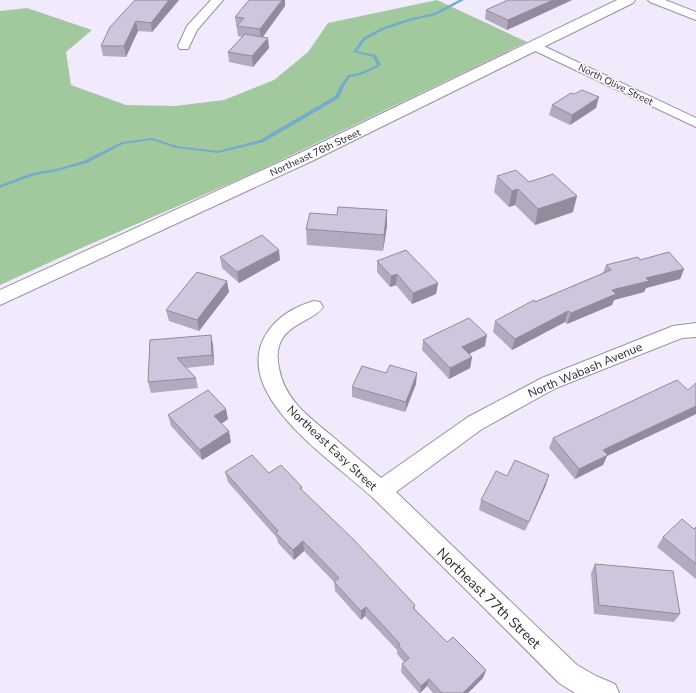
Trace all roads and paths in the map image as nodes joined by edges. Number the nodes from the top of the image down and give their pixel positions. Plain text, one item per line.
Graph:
1 (217, 0) edge
2 (628, 0) edge
3 (654, 0) edge
4 (696, 16) edge
5 (184, 46) dead end
6 (535, 46) junction
7 (696, 123) edge
8 (0, 298) edge
9 (314, 307) dead end
10 (696, 330) edge
11 (380, 492) junction
12 (606, 693) edge

1 - 5 street
2 - 6 street, Northeast 76th Street
3 - 4 street
6 - 7 street, North Olive Street
6 - 8 street, Northeast 76th Street
9 - 11 street, Northeast Easy Street
10 - 11 street, North Wabash Avenue
11 - 12 street, Northeast 77th Street

